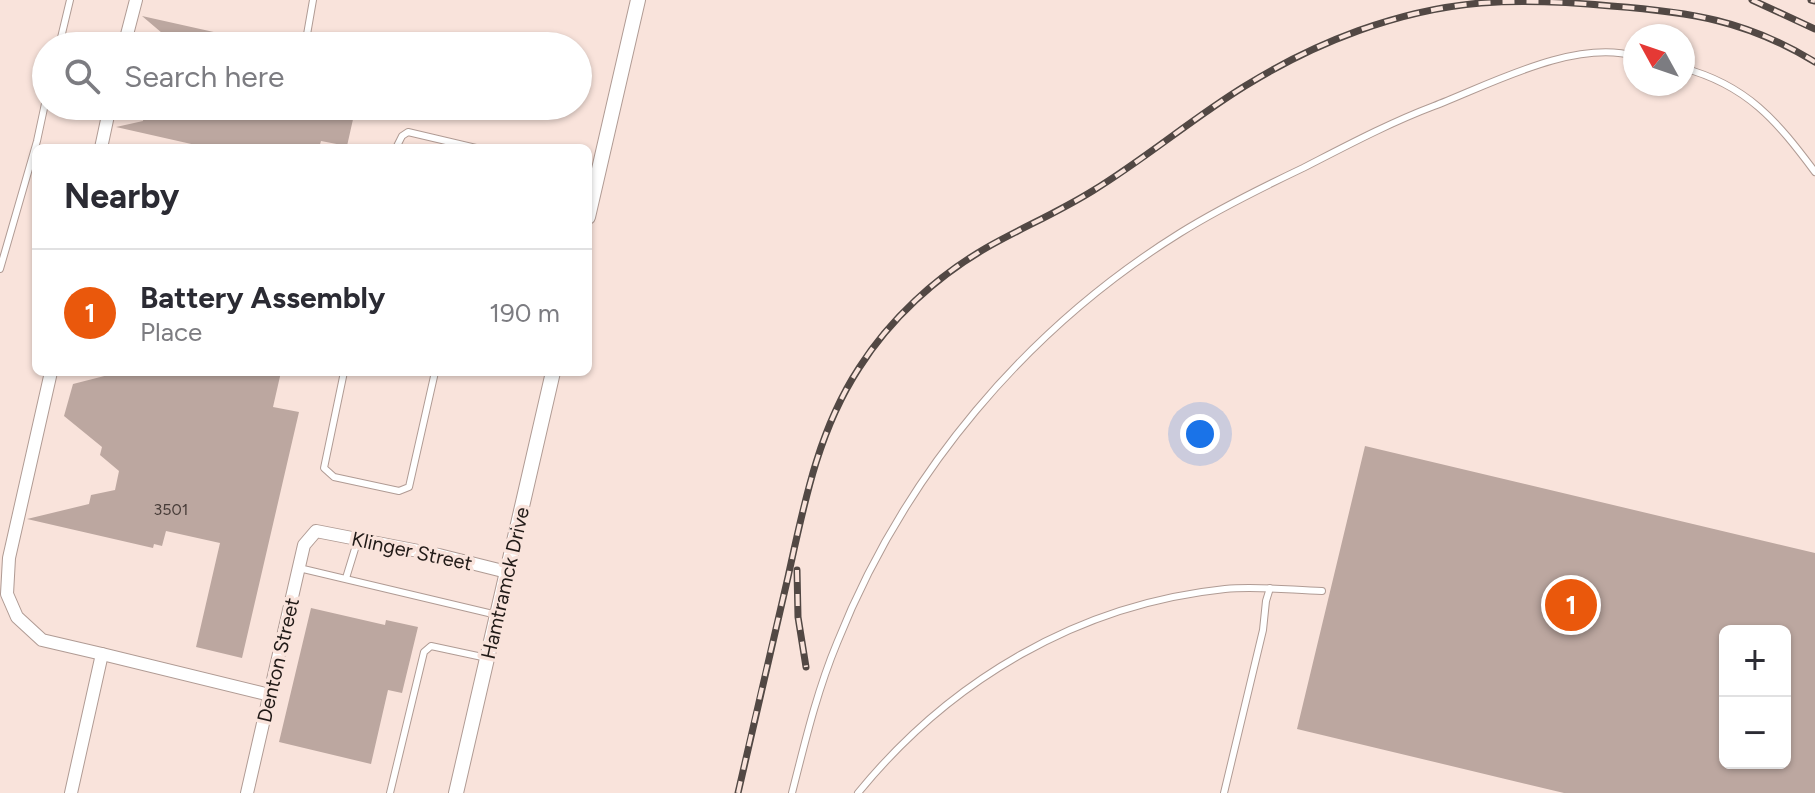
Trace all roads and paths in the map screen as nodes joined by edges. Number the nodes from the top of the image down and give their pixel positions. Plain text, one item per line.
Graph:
1 (70, 0) edge
2 (136, 0) edge
3 (313, 0) edge
4 (638, 0) edge
5 (62, 32) edge
6 (128, 32) edge
7 (307, 32) edge
8 (1623, 53) edge
9 (1695, 73) edge
10 (42, 120) edge
11 (107, 120) edge
12 (36, 144) edge
13 (102, 144) edge
14 (398, 144) edge
15 (459, 144) edge
16 (32, 158) edge
17 (1815, 172) edge
18 (592, 200) edge
19 (0, 269) edge
20 (50, 376) edge
21 (343, 376) edge
22 (434, 376) edge
23 (552, 376) edge
24 (316, 531) joint
25 (358, 539) junction
26 (299, 568) junction
27 (507, 572) junction
28 (346, 578) junction
29 (1270, 588) junction
30 (1322, 591) dead end
31 (497, 615) junction
32 (102, 654) junction
33 (487, 658) junction
34 (270, 695) junction
35 (71, 793) edge
36 (247, 793) edge
37 (390, 793) edge
38 (456, 793) edge
39 (792, 793) edge
40 (858, 793) edge
41 (1224, 793) edge

1 - 5 lane
2 - 6 street
3 - 7 lane
4 - 18 street
8 - 39 lane
9 - 17 lane
10 - 12 lane
11 - 13 street
14 - 15 lane
16 - 19 lane
20 - 32 street
21 - 22 lane
23 - 27 street, Hamtramck Drive
24 - 25 street, Klinger Street
24 - 26 street, Denton Street
25 - 27 street, Klinger Street
25 - 28 lane
26 - 28 lane
26 - 34 street, Denton Street
27 - 31 street, Hamtramck Drive
28 - 31 lane
29 - 30 lane
29 - 40 lane
29 - 41 lane
31 - 33 street, Hamtramck Drive
32 - 34 street
32 - 35 street
33 - 37 lane
33 - 38 street, Hamtramck Drive
34 - 36 street, Denton Street

